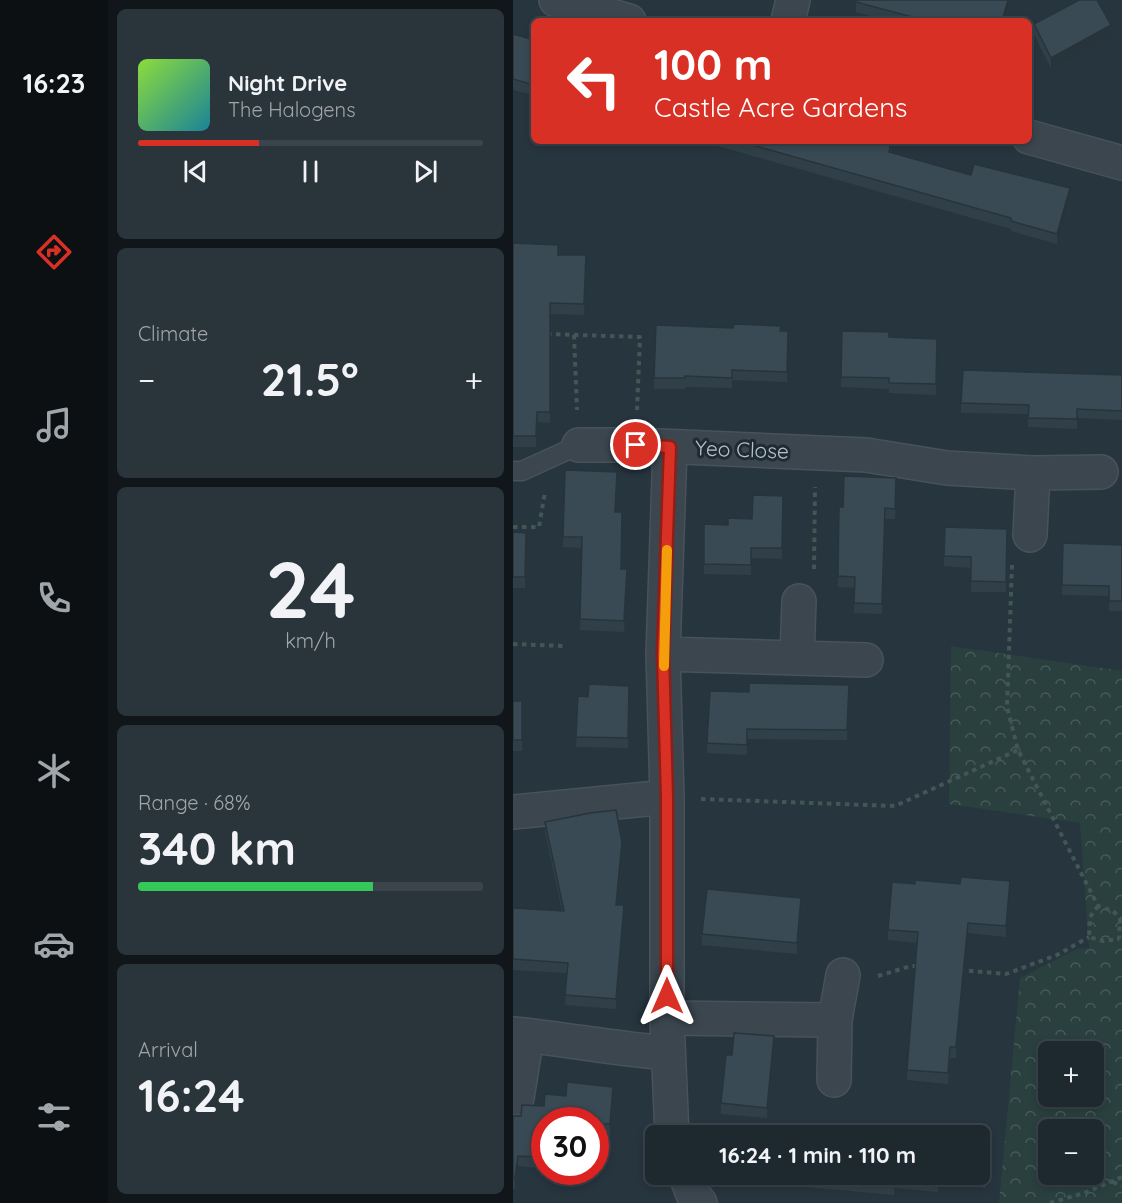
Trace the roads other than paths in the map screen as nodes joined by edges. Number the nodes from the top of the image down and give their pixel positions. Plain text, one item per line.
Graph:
1 (556, 0) edge
2 (793, 0) edge
3 (619, 18) edge
4 (789, 18) edge
5 (1032, 137) edge
6 (1122, 163) edge
7 (579, 445) joint
8 (670, 447) junction
9 (513, 471) edge
10 (1101, 472) dead end
11 (1033, 473) junction
12 (1031, 535) road end
13 (799, 601) road end
14 (663, 654) junction
15 (797, 658) junction
16 (866, 660) dead end
17 (667, 797) junction
18 (513, 812) edge
19 (843, 975) road end
20 (667, 1018) junction
21 (835, 1020) junction
22 (520, 1034) edge
23 (668, 1053) junction
24 (834, 1080) dead end
25 (516, 1098) dead end
26 (671, 1125) edge
27 (689, 1185) edge
28 (700, 1203) edge

1 - 3 street
2 - 4 street
5 - 6 street
7 - 8 street
7 - 9 lane
8 - 11 street, Yeo Close
8 - 14 street, Yeo Close
10 - 11 street, Yeo Close
11 - 12 street
13 - 15 street
14 - 15 street
14 - 17 street, Yeo Close
15 - 16 street
17 - 18 street
17 - 20 street, Yeo Close
19 - 21 street
20 - 21 street
20 - 23 street, Yeo Close
21 - 24 street
22 - 23 street
22 - 25 street
23 - 26 street, Yeo Close
27 - 28 street

